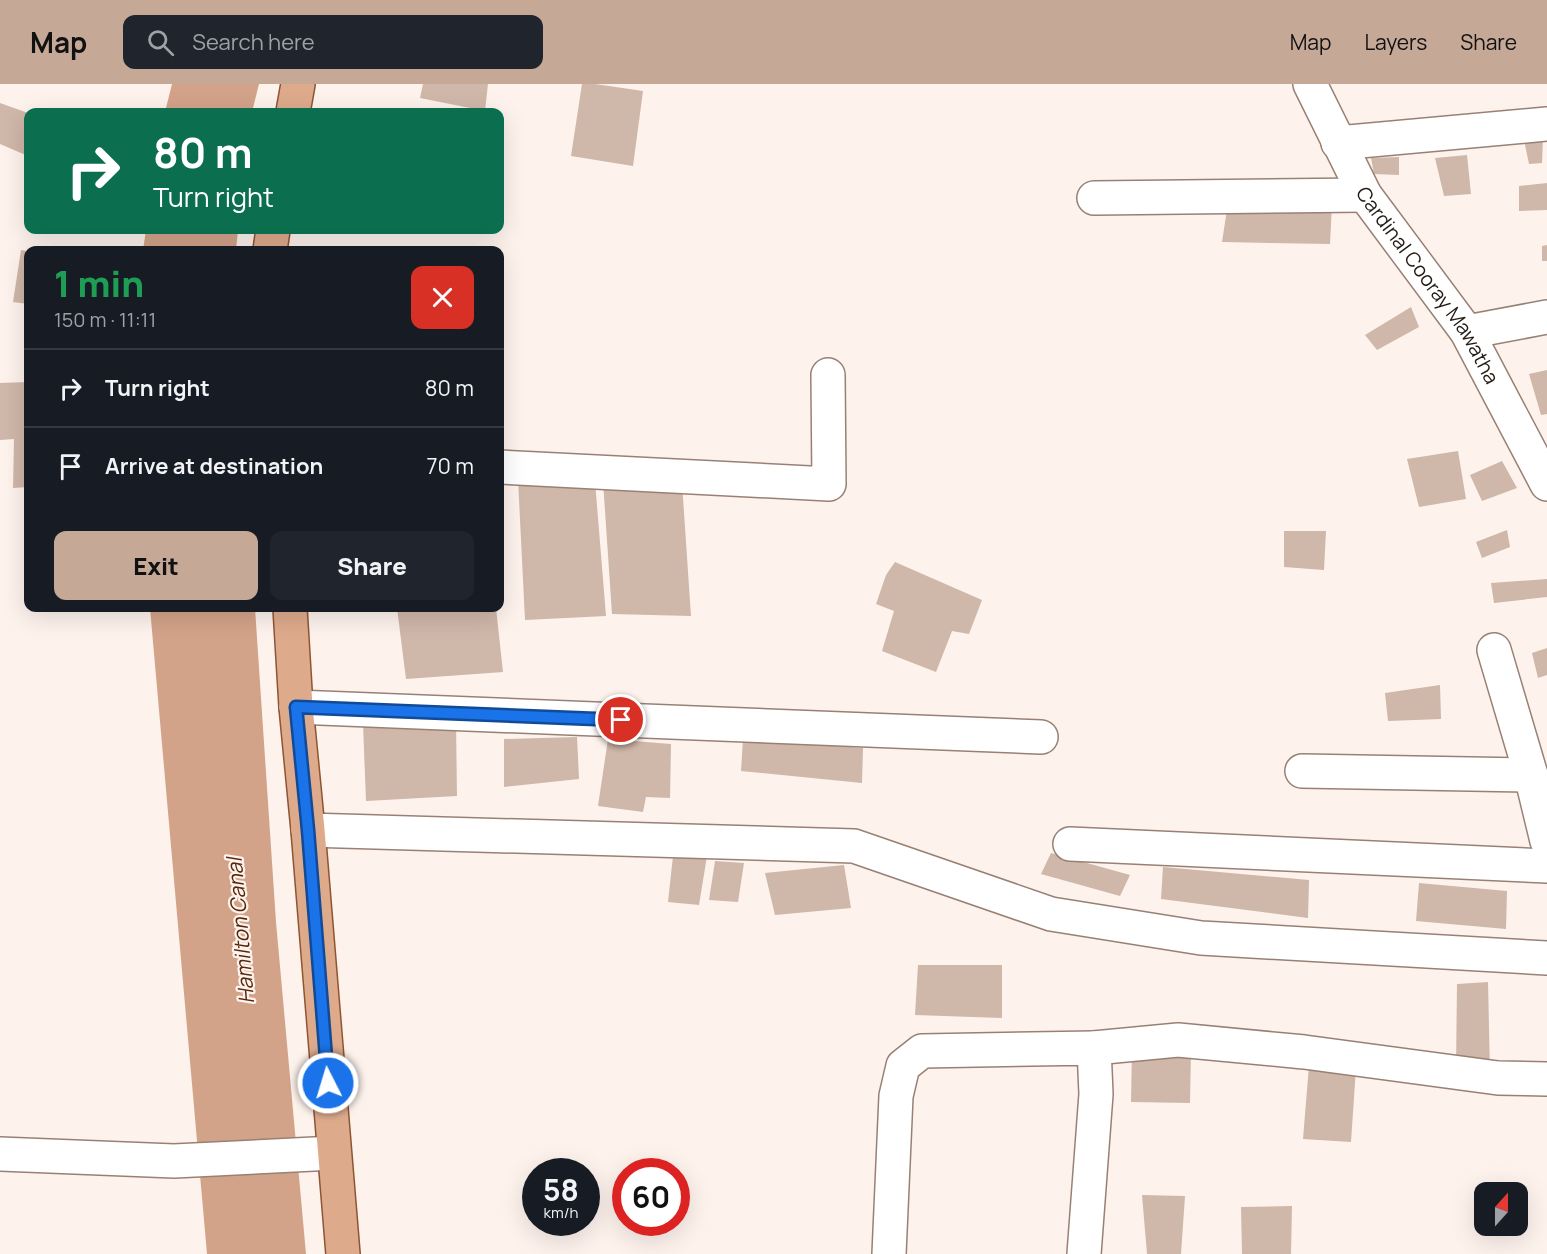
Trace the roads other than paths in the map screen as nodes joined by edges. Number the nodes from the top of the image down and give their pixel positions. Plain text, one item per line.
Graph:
1 (298, 84) edge
2 (1311, 84) edge
3 (294, 108) edge
4 (1547, 124) edge
5 (1338, 143) junction
6 (1365, 195) junction
7 (1094, 198) dead end
8 (1547, 317) edge
9 (1467, 332) junction
10 (828, 375) dead end
11 (504, 467) edge
12 (1547, 484) edge
13 (290, 612) edge
14 (1494, 650) dead end
15 (296, 707) junction
16 (1041, 737) dead end
17 (1302, 771) dead end
18 (1531, 775) junction
19 (308, 830) junction
20 (1547, 841) edge
21 (1070, 844) dead end
22 (1547, 866) edge
23 (1547, 958) edge
24 (1094, 1048) junction
25 (1547, 1079) edge
26 (326, 1153) junction
27 (0, 1154) edge
28 (343, 1254) edge
29 (889, 1254) edge
30 (1084, 1254) edge

1 - 3 main road
2 - 5 street, Cardinal Cooray Mawatha
4 - 5 street
5 - 6 street, Cardinal Cooray Mawatha
6 - 7 street
6 - 9 street, Cardinal Cooray Mawatha
8 - 9 street
9 - 12 street, Cardinal Cooray Mawatha
10 - 11 street
13 - 15 main road
14 - 18 street
15 - 16 street
15 - 19 main road
17 - 18 street
18 - 20 street
19 - 23 street
19 - 26 main road
21 - 22 street
24 - 25 street
24 - 29 street
24 - 30 street
26 - 27 street
26 - 28 main road

